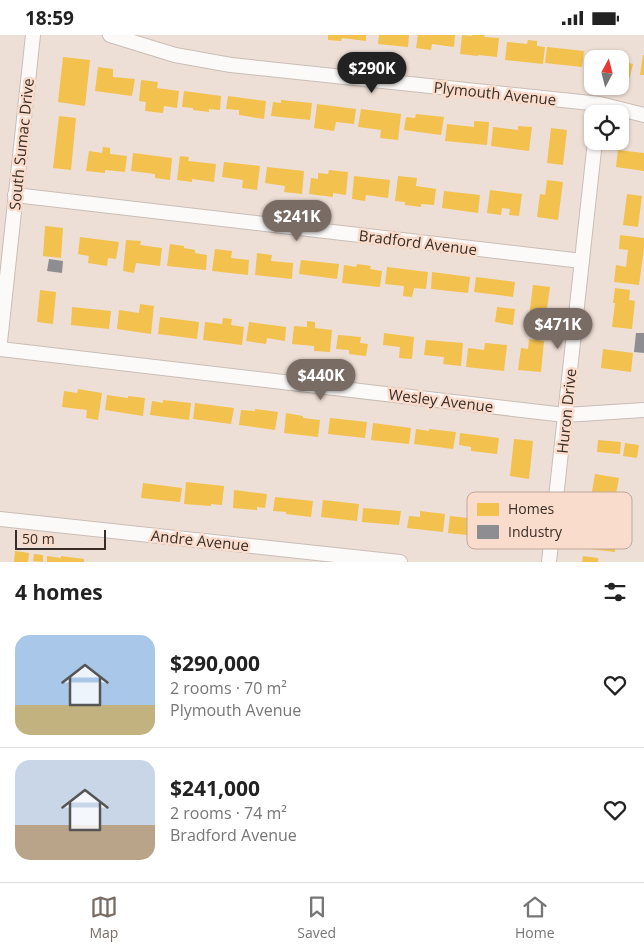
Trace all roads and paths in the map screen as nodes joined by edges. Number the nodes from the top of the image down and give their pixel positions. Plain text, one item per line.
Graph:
1 (33, 35) edge
2 (110, 35) edge
3 (584, 107) edge
4 (629, 113) edge
5 (644, 115) edge
6 (594, 150) edge
7 (15, 195) junction
8 (582, 261) junction
9 (0, 342) edge
10 (0, 349) edge
11 (644, 410) edge
12 (565, 415) junction
13 (557, 492) edge
14 (0, 519) edge
15 (550, 549) edge
16 (400, 562) edge
17 (549, 562) edge

1 - 7 street, South Sumac Drive
2 - 3 street, Plymouth Avenue
4 - 5 street, Plymouth Avenue
6 - 8 street, Huron Drive
7 - 8 street, Bradford Avenue
7 - 9 street, South Sumac Drive
8 - 12 street, Huron Drive
10 - 12 street, Wesley Avenue
11 - 12 street, Wesley Avenue
12 - 13 street, Huron Drive
14 - 16 street, Andre Avenue
15 - 17 street, Huron Drive

